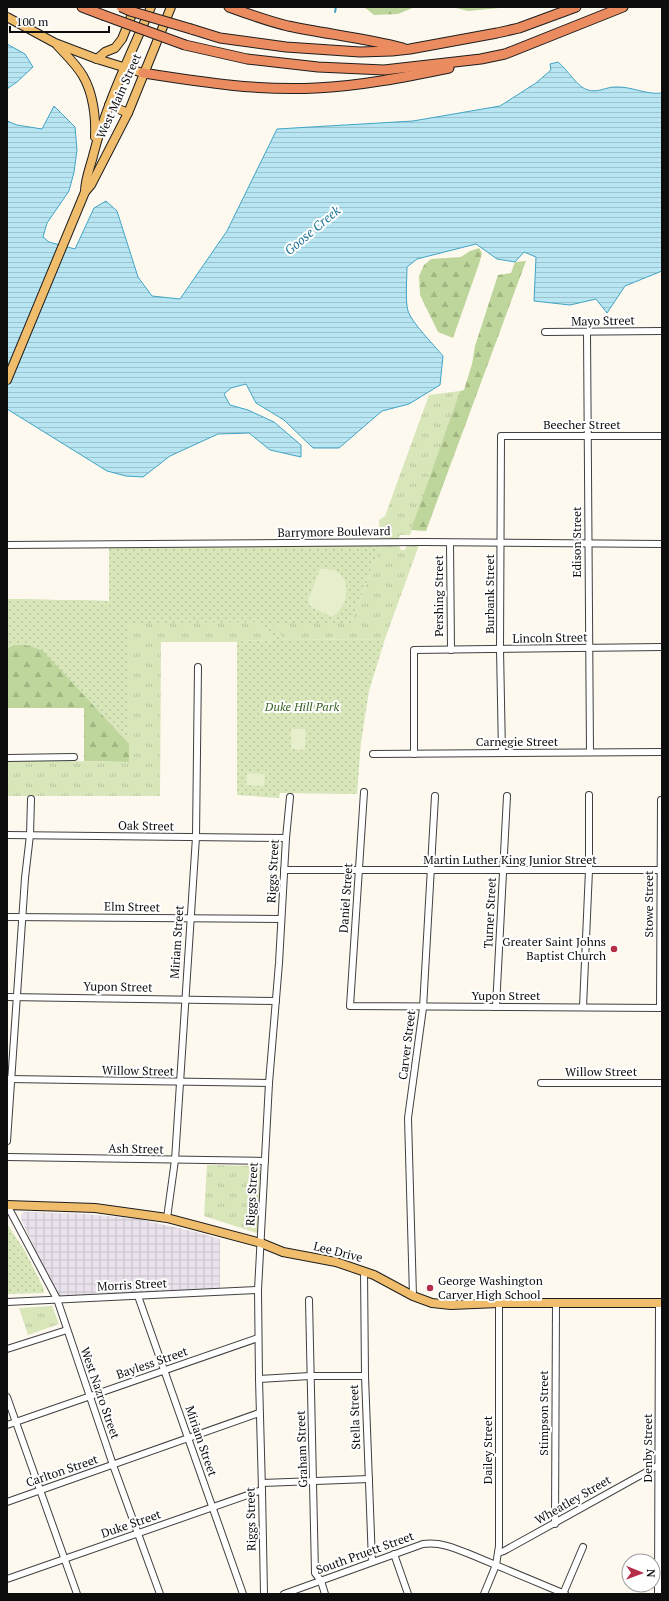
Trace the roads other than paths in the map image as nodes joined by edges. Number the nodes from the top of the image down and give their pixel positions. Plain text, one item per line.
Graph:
1 (82, 7) edge
2 (121, 7) edge
3 (136, 7) edge
4 (151, 7) edge
5 (171, 7) edge
6 (229, 7) edge
7 (576, 7) edge
8 (623, 7) edge
9 (7, 17) edge
10 (55, 42) junction
11 (410, 49) junction
12 (97, 58) junction
13 (481, 59) junction
14 (125, 67) junction
15 (143, 73) junction
16 (109, 105) junction
17 (128, 113) junction
18 (95, 149) junction
19 (85, 192) junction
20 (662, 331) edge
21 (545, 332) dead end
22 (587, 332) junction
23 (7, 380) edge
24 (501, 436) joint
25 (588, 436) junction
26 (662, 436) edge
27 (450, 543) junction
28 (501, 543) junction
29 (588, 544) junction
30 (662, 544) edge
31 (7, 545) edge
32 (662, 647) edge
33 (588, 648) junction
34 (500, 649) junction
35 (451, 650) junction
36 (198, 667) dead end
37 (590, 752) junction
38 (662, 752) edge
39 (502, 753) junction
40 (373, 754) dead end
41 (414, 754) junction
42 (74, 757) dead end
43 (7, 758) edge
44 (364, 792) dead end
45 (589, 795) dead end
46 (435, 796) dead end
47 (507, 796) dead end
48 (290, 797) dead end
49 (31, 799) dead end
50 (661, 800) dead end
51 (7, 835) edge
52 (30, 835) junction
53 (196, 837) junction
54 (286, 838) junction
55 (284, 870) junction
56 (503, 870) junction
57 (589, 870) junction
58 (661, 870) edge
59 (359, 871) junction
60 (430, 871) junction
61 (7, 917) edge
62 (22, 918) junction
63 (190, 919) junction
64 (281, 919) junction
65 (7, 997) edge
66 (18, 997) junction
67 (184, 999) junction
68 (276, 1001) junction
69 (350, 1006) joint
70 (496, 1007) junction
71 (583, 1007) junction
72 (423, 1008) junction
73 (661, 1008) edge
74 (9, 1079) edge
75 (180, 1082) junction
76 (269, 1083) junction
77 (541, 1083) dead end
78 (662, 1083) edge
79 (7, 1141) edge
80 (7, 1157) edge
81 (174, 1160) junction
82 (265, 1161) junction
83 (7, 1205) edge
84 (167, 1218) junction
85 (260, 1243) junction
86 (364, 1271) junction
87 (258, 1290) junction
88 (138, 1296) junction
89 (414, 1296) junction
90 (57, 1299) junction
91 (309, 1300) dead end
92 (7, 1302) edge
93 (556, 1302) junction
94 (499, 1303) junction
95 (660, 1303) edge
96 (67, 1330) junction
97 (258, 1338) junction
98 (7, 1349) edge
99 (164, 1370) junction
100 (310, 1376) junction
101 (365, 1376) junction
102 (259, 1379) junction
103 (90, 1396) junction
104 (7, 1397) edge
105 (259, 1413) junction
106 (16, 1422) junction
107 (7, 1425) edge
108 (188, 1438) junction
109 (113, 1465) junction
110 (659, 1465) junction
111 (369, 1479) junction
112 (314, 1481) junction
113 (262, 1487) junction
114 (40, 1490) junction
115 (7, 1502) edge
116 (212, 1508) junction
117 (555, 1524) junction
118 (138, 1533) junction
119 (583, 1547) dead end
120 (498, 1552) junction
121 (660, 1553) edge
122 (394, 1554) junction
123 (65, 1559) junction
124 (372, 1562) junction
125 (496, 1565) junction
126 (7, 1579) edge
127 (321, 1581) junction
128 (77, 1594) edge
129 (160, 1594) edge
130 (243, 1594) edge
131 (264, 1594) edge
132 (284, 1594) edge
133 (325, 1594) edge
134 (408, 1594) edge
135 (484, 1594) edge
136 (564, 1594) edge

1 - 13 highway, bridge
2 - 11 highway, bridge
3 - 12 main road
4 - 14 main road, West Main Street
5 - 15 main road, West Main Street
6 - 11 highway
7 - 11 highway
8 - 13 highway
9 - 10 main road
10 - 12 main road
10 - 18 main road
12 - 14 main road
13 - 15 highway
14 - 15 main road
14 - 16 main road, West Main Street
15 - 17 main road, West Main Street
16 - 17 main road
16 - 18 main road, West Main Street
17 - 19 main road, West Main Street
18 - 19 main road, West Main Street
19 - 23 main road, West Main Street
20 - 22 street, Mayo Street
21 - 22 street, Mayo Street
22 - 25 street, Edison Street
24 - 25 street, Beecher Street
24 - 28 street, Burbank Street
25 - 26 street, Beecher Street
25 - 29 street, Edison Street
27 - 28 street, Barrymore Boulevard
27 - 31 street, Barrymore Boulevard
27 - 35 street, Pershing Street
28 - 29 street, Barrymore Boulevard
28 - 34 street, Burbank Street
29 - 30 street, Barrymore Boulevard
29 - 33 street, Edison Street
32 - 33 street, Lincoln Street
33 - 34 street, Lincoln Street
33 - 37 street, Edison Street
34 - 35 street, Lincoln Street
34 - 39 street, Burbank Street
35 - 41 street, Lincoln Street
36 - 53 street, Miriam Street
37 - 38 street, Carnegie Street
37 - 39 street, Carnegie Street
39 - 41 street, Carnegie Street
40 - 41 street, Carnegie Street
42 - 43 street
44 - 59 street, Daniel Street
45 - 57 street
46 - 60 street, Carver Street
47 - 56 street, Turner Street
48 - 54 street, Riggs Street
49 - 52 street
50 - 58 street, Stowe Street
51 - 52 street, Oak Street
52 - 53 street, Oak Street
52 - 62 street
53 - 54 street, Oak Street
53 - 63 street, Miriam Street
54 - 55 street, Riggs Street
55 - 59 street, Martin Luther King Junior Street
55 - 64 street, Riggs Street
56 - 57 street, Martin Luther King Junior Street
56 - 60 street, Martin Luther King Junior Street
56 - 70 street, Turner Street
57 - 58 street, Martin Luther King Junior Street
57 - 71 street
58 - 73 street, Stowe Street
59 - 60 street, Martin Luther King Junior Street
59 - 69 street, Daniel Street
60 - 72 street, Carver Street
61 - 62 street, Elm Street
62 - 63 street, Elm Street
62 - 66 street
63 - 64 street, Elm Street
63 - 67 street, Miriam Street
64 - 68 street, Riggs Street
65 - 66 street, Yupon Street
66 - 67 street, Yupon Street
66 - 74 street
67 - 68 street, Yupon Street
67 - 75 street, Miriam Street
68 - 76 street, Riggs Street
69 - 72 street, Yupon Street
70 - 71 street, Yupon Street
70 - 72 street, Yupon Street
71 - 73 street, Yupon Street
72 - 89 street, Carver Street
74 - 75 street, Willow Street
74 - 79 street
75 - 76 street, Willow Street
75 - 81 street, Miriam Street
76 - 82 street, Riggs Street
77 - 78 street, Willow Street
80 - 81 street, Ash Street
81 - 82 street, Ash Street
81 - 84 street, Miriam Street
82 - 85 street, Riggs Street
83 - 84 main road, Lee Drive
83 - 90 street, West Nazro Street
84 - 85 main road, Lee Drive
85 - 86 main road, Lee Drive
85 - 87 street, Riggs Street
86 - 89 main road, Lee Drive
86 - 101 street, Stella Street
87 - 88 street, Morris Street
87 - 97 street, Riggs Street
88 - 90 street, Morris Street
88 - 99 street, Miriam Street
89 - 94 main road, Lee Drive
90 - 92 street, Morris Street
90 - 96 street, West Nazro Street
91 - 100 street, Graham Street
93 - 94 main road, Lee Drive
93 - 95 main road, Lee Drive
93 - 117 street, Stimpson Street
94 - 120 street, Dailey Street
95 - 110 street, Denby Street
96 - 98 street
96 - 103 street, West Nazro Street
97 - 99 street, Bayless Street
97 - 102 street, Riggs Street
99 - 103 street, Bayless Street
99 - 108 street, Miriam Street
100 - 101 street
100 - 102 street
100 - 112 street, Graham Street
101 - 111 street, Stella Street
102 - 105 street, Riggs Street
103 - 106 street, Bayless Street
103 - 109 street, West Nazro Street
104 - 106 street
105 - 108 street, Carlton Street
105 - 113 street, Riggs Street
106 - 107 street, Bayless Street
106 - 114 street
108 - 109 street, Carlton Street
108 - 116 street, Miriam Street
109 - 114 street, Carlton Street
109 - 118 street, West Nazro Street
110 - 117 street, Wheatley Street
110 - 121 street, Denby Street
111 - 112 street, Duke Street
111 - 124 street, Stella Street
112 - 113 street, Duke Street
112 - 127 street, Graham Street
113 - 116 street, Duke Street
113 - 131 street, Riggs Street
114 - 115 street, Carlton Street
114 - 123 street
116 - 118 street, Duke Street
116 - 130 street, Miriam Street
117 - 120 street, Wheatley Street
118 - 123 street, Duke Street
118 - 129 street, West Nazro Street
119 - 136 street
120 - 125 street, Dailey Street
122 - 124 street, South Pruett Street
122 - 125 street, South Pruett Street
122 - 134 street
123 - 126 street, Duke Street
123 - 128 street
124 - 127 street, South Pruett Street
125 - 135 street, Dailey Street
125 - 136 street, South Pruett Street
127 - 132 street, South Pruett Street
127 - 133 street, Graham Street

